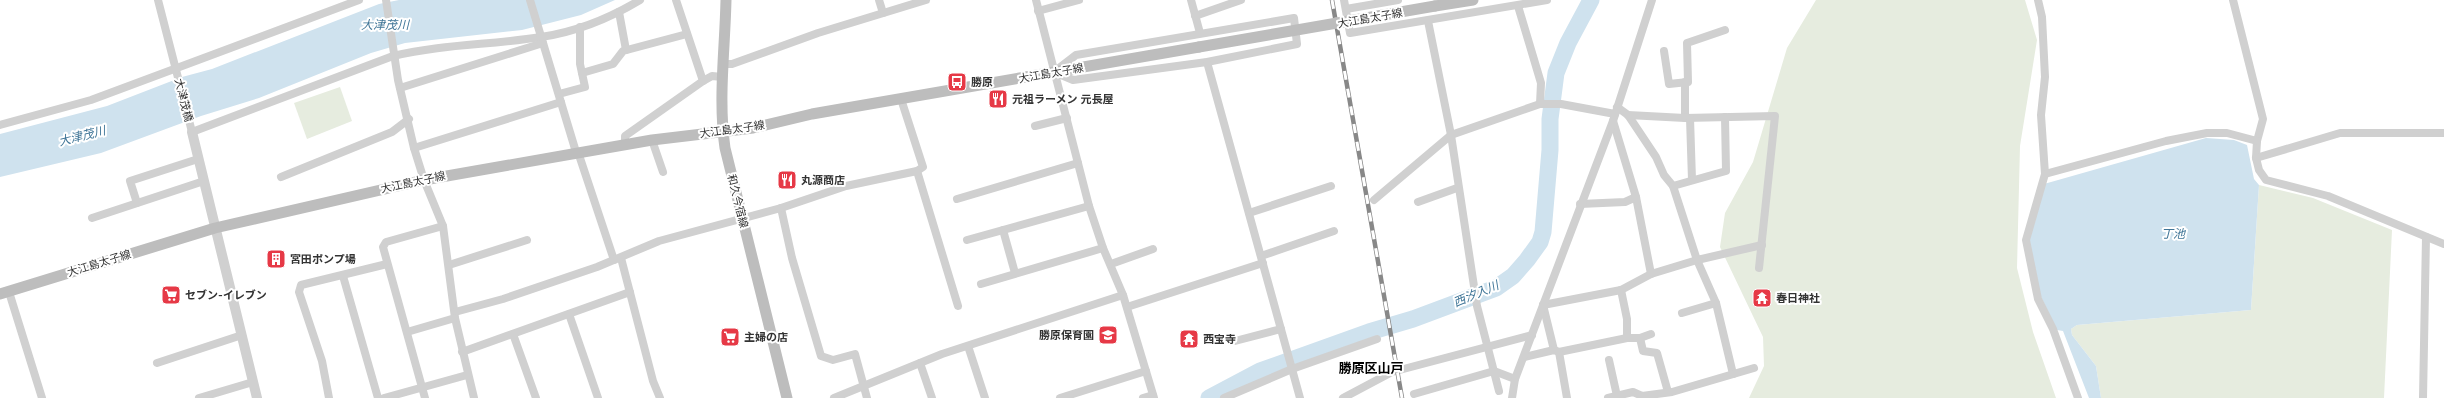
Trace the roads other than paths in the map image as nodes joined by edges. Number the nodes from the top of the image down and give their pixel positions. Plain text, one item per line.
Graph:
1 (158, 0) edge
2 (359, 0) edge
3 (386, 0) edge
4 (530, 0) edge
5 (640, 0) edge
6 (676, 0) edge
7 (726, 0) edge
8 (879, 0) edge
9 (926, 0) edge
10 (1036, 0) edge
11 (1079, 0) edge
12 (1191, 0) edge
13 (1242, 0) edge
14 (1344, 0) edge
15 (1398, 0) edge
16 (1473, 0) edge
17 (1547, 0) edge
18 (1652, 0) edge
19 (2038, 0) edge
20 (2233, 0) edge
21 (1518, 6) junction
22 (1346, 9) junction
23 (1038, 11) junction
24 (619, 12) junction
25 (883, 13) junction
26 (1195, 16) junction
27 (1428, 21) junction
28 (580, 27) junction
29 (1725, 30) dead end
30 (1200, 33) junction
31 (687, 34) junction
32 (542, 40) junction
33 (626, 50) junction
34 (1664, 51) dead end
35 (393, 56) junction
36 (1207, 62) junction
37 (723, 64) junction
38 (176, 68) junction
39 (1054, 72) junction
40 (582, 73) junction
41 (722, 77) junction
42 (703, 81) junction
43 (1685, 82) junction
44 (400, 88) junction
45 (560, 98) junction
46 (901, 99) junction
47 (1540, 104) junction
48 (1615, 114) junction
49 (1628, 115) junction
50 (1725, 117) junction
51 (1067, 118) junction
52 (1687, 118) junction
53 (409, 119) junction
54 (0, 125) edge
55 (1035, 126) dead end
56 (723, 131) junction
57 (192, 132) junction
58 (2444, 133) edge
59 (1451, 135) junction
60 (652, 140) junction
61 (2257, 141) junction
62 (625, 145) junction
63 (414, 148) junction
64 (577, 152) junction
65 (198, 158) junction
66 (2256, 158) junction
67 (1078, 162) junction
68 (917, 171) junction
69 (663, 172) dead end
70 (2045, 174) junction
71 (281, 177) dead end
72 (424, 180) junction
73 (1692, 180) junction
74 (204, 181) junction
75 (1331, 186) dead end
76 (1674, 186) junction
77 (1457, 188) junction
78 (1636, 197) junction
79 (957, 199) dead end
80 (1374, 200) dead end
81 (1418, 202) dead end
82 (137, 203) junction
83 (1580, 204) junction
84 (1089, 206) junction
85 (781, 208) junction
86 (1249, 213) junction
87 (742, 217) junction
88 (92, 218) dead end
89 (442, 226) junction
90 (215, 228) junction
91 (1004, 230) junction
92 (1334, 231) dead end
93 (2426, 237) junction
94 (527, 240) dead end
95 (967, 240) dead end
96 (2444, 244) edge
97 (1762, 245) junction
98 (1103, 248) junction
99 (1153, 249) dead end
100 (618, 259) junction
101 (1262, 260) junction
102 (1697, 260) junction
103 (387, 264) junction
104 (449, 264) junction
105 (1111, 264) junction
106 (1759, 268) dead end
107 (1015, 273) junction
108 (1651, 274) junction
109 (343, 276) junction
110 (981, 284) dead end
111 (1620, 290) junction
112 (630, 292) junction
113 (5, 293) edge
114 (1123, 295) junction
115 (1716, 303) junction
116 (1543, 305) junction
117 (958, 306) dead end
118 (1127, 307) junction
119 (1682, 313) dead end
120 (569, 314) junction
121 (455, 315) junction
122 (1281, 329) junction
123 (407, 332) junction
124 (514, 334) junction
125 (1651, 334) dead end
126 (242, 335) junction
127 (1532, 335) junction
128 (1627, 338) junction
129 (1640, 338) junction
130 (1377, 339) dead end
131 (1235, 341) dead end
132 (968, 346) junction
133 (1487, 346) junction
134 (1557, 351) junction
135 (462, 352) junction
136 (1524, 357) junction
137 (1609, 360) dead end
138 (920, 363) junction
139 (157, 364) dead end
140 (1754, 368) dead end
141 (1292, 369) junction
142 (1146, 371) junction
143 (1494, 371) junction
144 (1733, 374) junction
145 (467, 375) junction
146 (1515, 379) junction
147 (253, 382) junction
148 (863, 385) junction
149 (422, 387) junction
150 (1499, 390) dead end
151 (1414, 394) dead end
152 (1671, 394) edge
153 (1617, 396) junction
154 (1153, 397) edge
155 (42, 398) edge
156 (199, 398) edge
157 (257, 398) edge
158 (329, 398) edge
159 (378, 398) edge
160 (384, 398) edge
161 (425, 398) edge
162 (474, 398) edge
163 (536, 398) edge
164 (598, 398) edge
165 (660, 398) edge
166 (787, 398) edge
167 (834, 398) edge
168 (867, 398) edge
169 (932, 398) edge
170 (985, 398) edge
171 (1060, 398) edge
172 (1143, 398) edge
173 (1224, 398) edge
174 (1300, 398) edge
175 (1343, 398) edge
176 (1512, 398) edge
177 (1567, 398) edge
178 (1608, 398) edge
179 (2078, 398) edge
180 (2423, 398) edge

1 - 38 street, 大津茂橋
2 - 38 street
3 - 35 street
4 - 32 street
5 - 24 street
6 - 31 street
7 - 37 main road, 和久今宿線
8 - 25 street
9 - 25 street
10 - 23 street
11 - 23 street
12 - 26 street
13 - 26 street
14 - 22 street
15 - 22 street
16 - 39 main road, 大江島太子線, bridge
17 - 21 street
18 - 48 street
19 - 70 street
20 - 61 street
21 - 27 street
21 - 47 street
22 - 27 street
23 - 39 street
24 - 28 street
24 - 33 street
25 - 37 street
26 - 30 street
27 - 59 street
28 - 32 street
28 - 40 street
29 - 43 street
30 - 36 street
30 - 39 street
31 - 33 street
31 - 42 street
32 - 35 street
32 - 44 street
32 - 45 street
33 - 40 street
34 - 43 street
35 - 44 street
35 - 57 street
36 - 39 street
36 - 86 street
37 - 41 main road, 和久今宿線
38 - 54 street
38 - 57 street, 大津茂橋
39 - 46 main road, 大江島太子線
39 - 51 street
40 - 45 street
41 - 42 street
41 - 56 main road, 和久今宿線
42 - 62 street
43 - 52 street
44 - 53 street
45 - 63 street
45 - 64 street
46 - 56 main road, 大江島太子線
46 - 68 street
47 - 48 street
47 - 59 street
48 - 49 street
48 - 78 street
48 - 83 street
49 - 52 street
49 - 76 street
50 - 52 street
50 - 73 street
50 - 97 street
51 - 55 street
51 - 67 street
52 - 73 street
53 - 63 street
53 - 71 street
56 - 60 main road, 大江島太子線
56 - 87 main road, 和久今宿線
57 - 65 street
58 - 66 street
59 - 77 street
59 - 80 street
60 - 62 main road, 大江島太子線
60 - 69 street
61 - 66 street
61 - 70 street
62 - 64 main road, 大江島太子線
63 - 72 street
64 - 72 main road, 大江島太子線
64 - 100 street
65 - 74 street
65 - 82 street
66 - 93 street
67 - 79 street
67 - 84 street
68 - 85 street
68 - 117 street
70 - 179 street
72 - 89 street
72 - 90 main road, 大江島太子線
73 - 76 street
74 - 82 street
74 - 90 street
75 - 86 street
76 - 102 street
77 - 81 street
77 - 133 street
78 - 83 street
78 - 108 street
82 - 88 street
83 - 116 street
84 - 91 street
84 - 98 street
85 - 87 street
85 - 148 street
86 - 101 street
87 - 100 street
87 - 166 main road, 和久今宿線
89 - 103 street
89 - 104 street
90 - 113 main road, 大江島太子線
90 - 126 street
91 - 95 street
91 - 107 street
92 - 101 street
93 - 96 street
93 - 180 street
94 - 104 street
97 - 102 street
97 - 106 street
98 - 105 street
98 - 107 street
99 - 105 street
100 - 112 street
100 - 121 street
101 - 118 street
101 - 122 street
102 - 108 street
102 - 115 street
103 - 109 street
103 - 123 street
104 - 121 street
105 - 114 street
107 - 110 street
108 - 111 street
109 - 158 street
109 - 159 street
111 - 116 street
111 - 128 street
112 - 120 street
112 - 165 street
113 - 155 street
114 - 118 street
114 - 132 street
115 - 119 street
115 - 144 street
116 - 127 street
116 - 134 street
118 - 142 street
120 - 124 street
120 - 164 street
121 - 123 street
121 - 135 street
122 - 131 street
122 - 141 street
123 - 149 street
124 - 135 street
124 - 163 street
125 - 129 street
126 - 139 street
126 - 147 street
127 - 133 street
127 - 136 street
128 - 129 street
128 - 134 street
129 - 152 street
130 - 141 street
132 - 138 street
132 - 170 street
133 - 143 street
133 - 175 street
134 - 136 street
134 - 177 street
135 - 145 street
136 - 146 street
137 - 153 street
138 - 148 street
138 - 169 street
140 - 144 street
141 - 173 street
141 - 174 street
142 - 154 street
142 - 171 street
143 - 146 street
143 - 150 street
143 - 151 street
144 - 152 street
145 - 149 street
145 - 162 street
146 - 176 street
147 - 156 street
147 - 157 street
148 - 167 street
148 - 168 street
149 - 160 street
149 - 161 street
152 - 153 street
153 - 178 street
154 - 172 street

